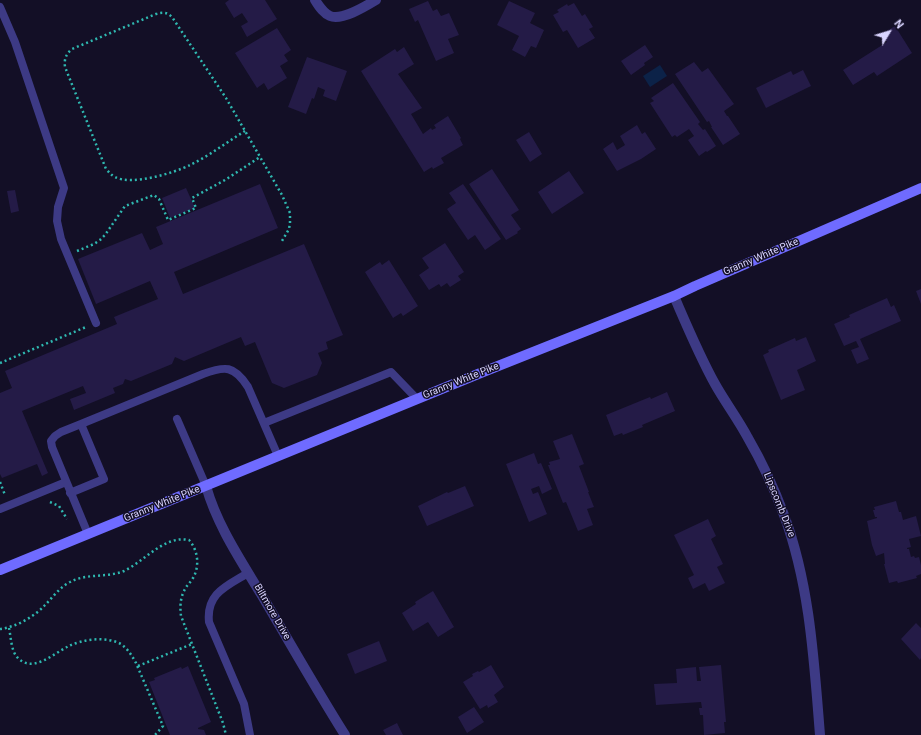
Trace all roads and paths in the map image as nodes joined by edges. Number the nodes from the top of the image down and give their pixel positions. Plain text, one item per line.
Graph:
1 (315, 0) edge
2 (376, 0) edge
3 (0, 7) edge
4 (245, 131) junction
5 (260, 157) junction
6 (921, 188) edge
7 (282, 241) dead end
8 (68, 255) junction
9 (674, 296) junction
10 (96, 323) joint
11 (0, 363) edge
12 (417, 399) junction
13 (177, 419) dead end
14 (264, 423) junction
15 (81, 424) junction
16 (278, 456) junction
17 (66, 482) junction
18 (206, 486) junction
19 (70, 493) junction
20 (43, 504) dead end
21 (0, 509) edge
22 (67, 519) dead end
23 (88, 534) junction
24 (0, 570) edge
25 (248, 573) junction
26 (9, 628) junction
27 (0, 629) edge
28 (192, 644) junction
29 (138, 666) junction
30 (155, 735) edge
31 (226, 735) edge
32 (250, 735) edge
33 (345, 735) edge
34 (820, 735) edge

1 - 2 street
3 - 8 lane
4 - 4 path
4 - 5 path
5 - 7 path
5 - 8 path
6 - 9 main road, Granny White Pike
8 - 10 lane
9 - 12 main road, Granny White Pike
9 - 34 street, Lipscomb Drive
10 - 11 path
12 - 14 lane
12 - 16 main road, Granny White Pike
13 - 18 lane
14 - 15 lane
14 - 16 lane
15 - 17 lane
15 - 19 lane
16 - 18 main road, Granny White Pike
17 - 19 lane
17 - 21 lane
18 - 23 main road, Granny White Pike
18 - 25 street, Biltmore Drive
19 - 23 lane
20 - 22 path
23 - 24 main road, Granny White Pike
25 - 32 lane
25 - 33 street, Biltmore Drive
26 - 27 path
26 - 28 path
26 - 29 path
28 - 29 path
28 - 31 path
29 - 30 path

